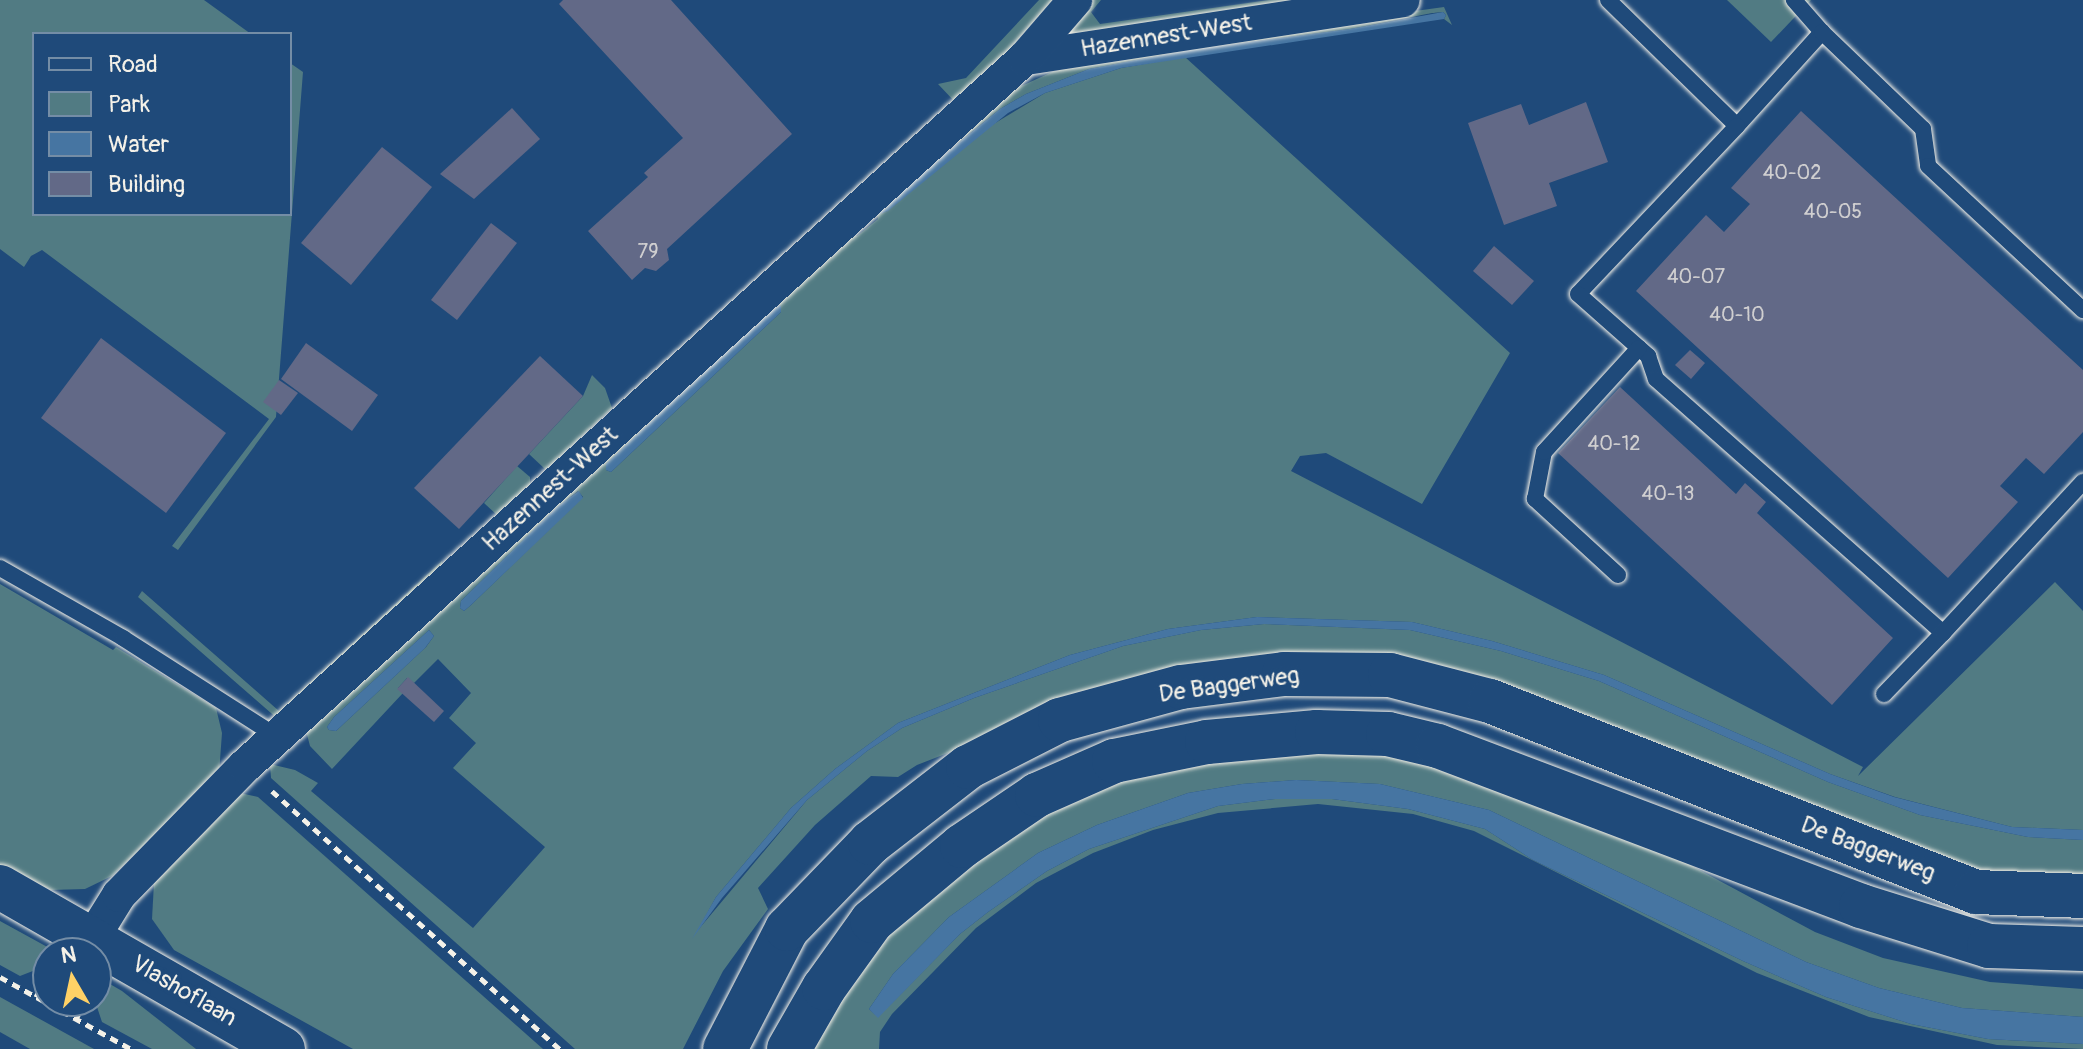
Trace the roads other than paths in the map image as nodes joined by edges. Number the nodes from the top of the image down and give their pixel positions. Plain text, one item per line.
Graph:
1 (1075, 0) edge
2 (1403, 0) edge
3 (1608, 0) edge
4 (1794, 0) edge
5 (1822, 32) junction
6 (1025, 58) junction
7 (1737, 126) junction
8 (2083, 310) edge
9 (1639, 348) junction
10 (2083, 482) edge
11 (0, 568) edge
12 (1618, 575) dead end
13 (1943, 633) junction
14 (1884, 694) dead end
15 (278, 737) junction
16 (0, 887) edge
17 (2083, 896) edge
18 (93, 937) joint
19 (112, 948) edge
20 (2083, 949) edge
21 (283, 1049) edge
22 (725, 1049) edge
23 (789, 1049) edge

1 - 6 street, Hazennest-West
2 - 6 street, Hazennest-West
3 - 7 lane
4 - 5 lane
5 - 7 lane
5 - 8 lane
6 - 15 street, Hazennest-West
7 - 9 lane
9 - 12 lane
9 - 13 lane
10 - 13 lane
11 - 15 lane
13 - 14 lane
15 - 18 street, Hazennest-West
16 - 18 street, Vlashoflaan
17 - 22 street, De Baggerweg
19 - 21 street, Vlashoflaan
20 - 23 street

